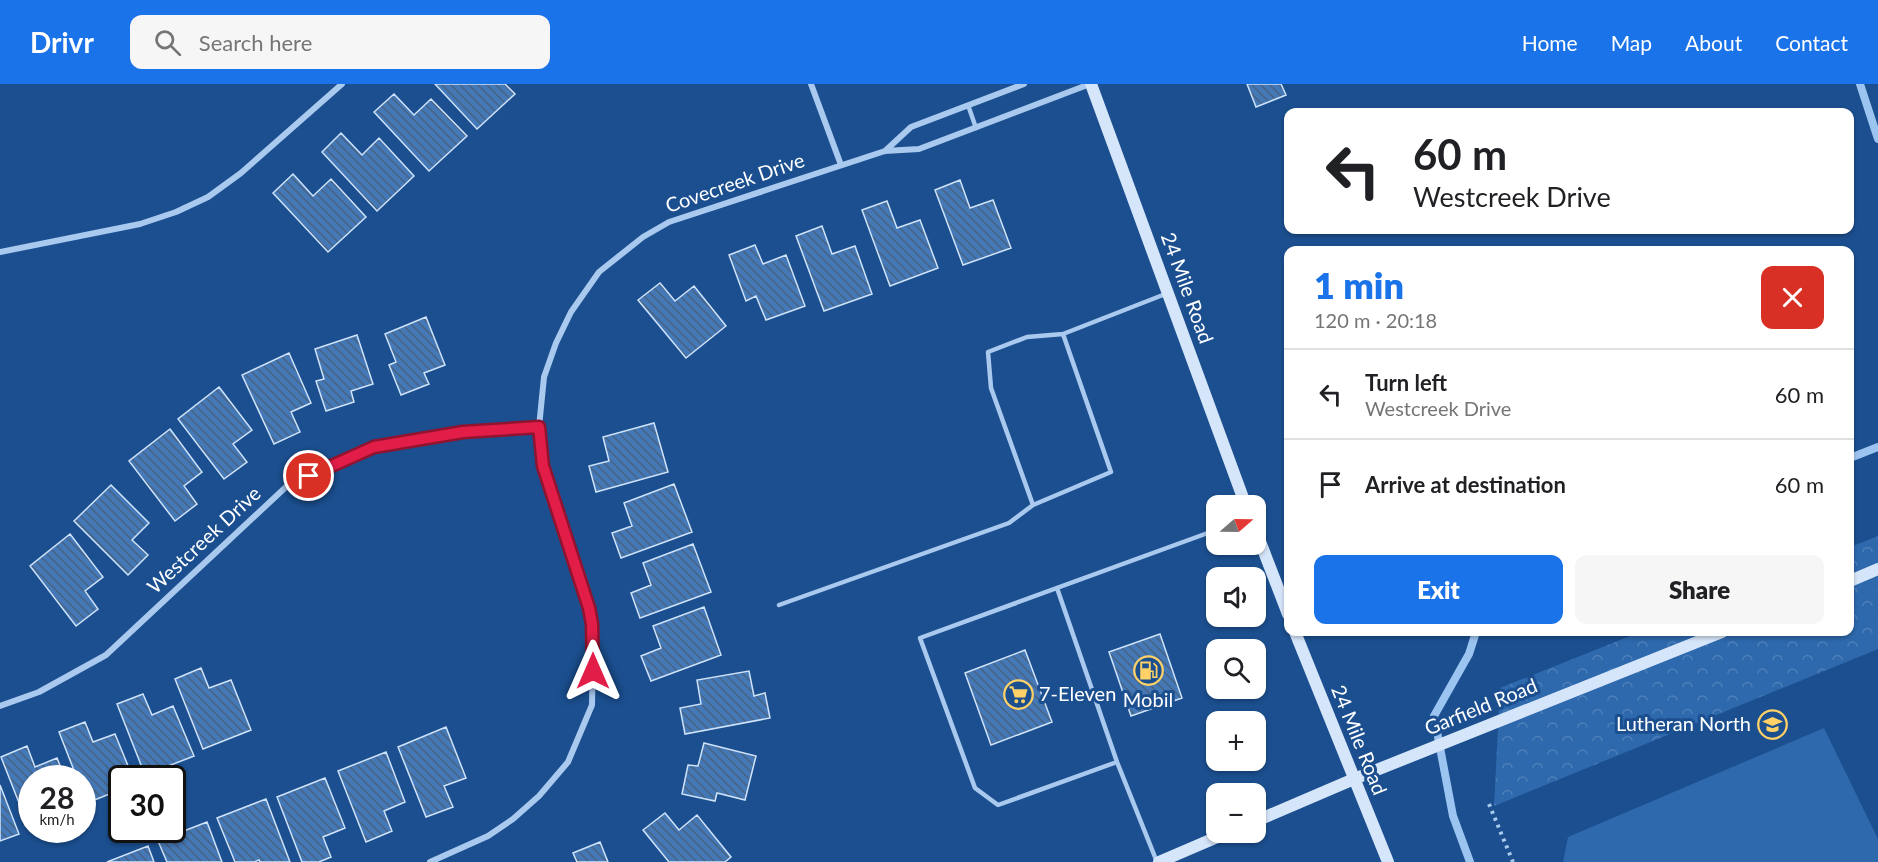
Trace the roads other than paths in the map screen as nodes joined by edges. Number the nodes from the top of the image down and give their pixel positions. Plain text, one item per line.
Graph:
1 (342, 84) edge
2 (811, 84) edge
3 (1024, 84) edge
4 (1090, 84) edge
5 (968, 105) junction
6 (976, 128) junction
7 (885, 151) junction
8 (841, 165) junction
9 (0, 252) edge
10 (1168, 293) junction
11 (1063, 334) junction
12 (539, 427) junction
13 (1242, 495) edge
14 (1033, 505) junction
15 (1206, 534) edge
16 (1265, 555) edge
17 (1878, 569) edge
18 (1854, 579) edge
19 (1057, 588) junction
20 (1284, 604) edge
21 (779, 605) dead end
22 (1297, 636) edge
23 (1712, 636) edge
24 (0, 706) edge
25 (1117, 762) junction
26 (1354, 779) junction
27 (1266, 817) edge
28 (1206, 841) edge
29 (430, 862) edge
30 (1158, 862) edge
31 (1388, 862) edge

1 - 9 street
2 - 8 street
3 - 5 street, Covecreek Drive
4 - 6 street, Covecreek Drive
4 - 10 street, 24 Mile Road
5 - 6 lane
5 - 7 street, Covecreek Drive
6 - 7 street, Covecreek Drive
7 - 8 street, Covecreek Drive
8 - 12 street, Covecreek Drive
10 - 11 lane
10 - 13 street, 24 Mile Road
11 - 14 lane
11 - 14 lane
12 - 24 street, Westcreek Drive
12 - 29 street
14 - 21 lane
15 - 19 lane
16 - 20 street
17 - 18 street
19 - 25 lane
19 - 25 lane
22 - 26 street, 24 Mile Road
23 - 26 street, Garfield Road
25 - 30 lane
26 - 27 street, Garfield Road
26 - 31 street, 24 Mile Road
28 - 30 street

